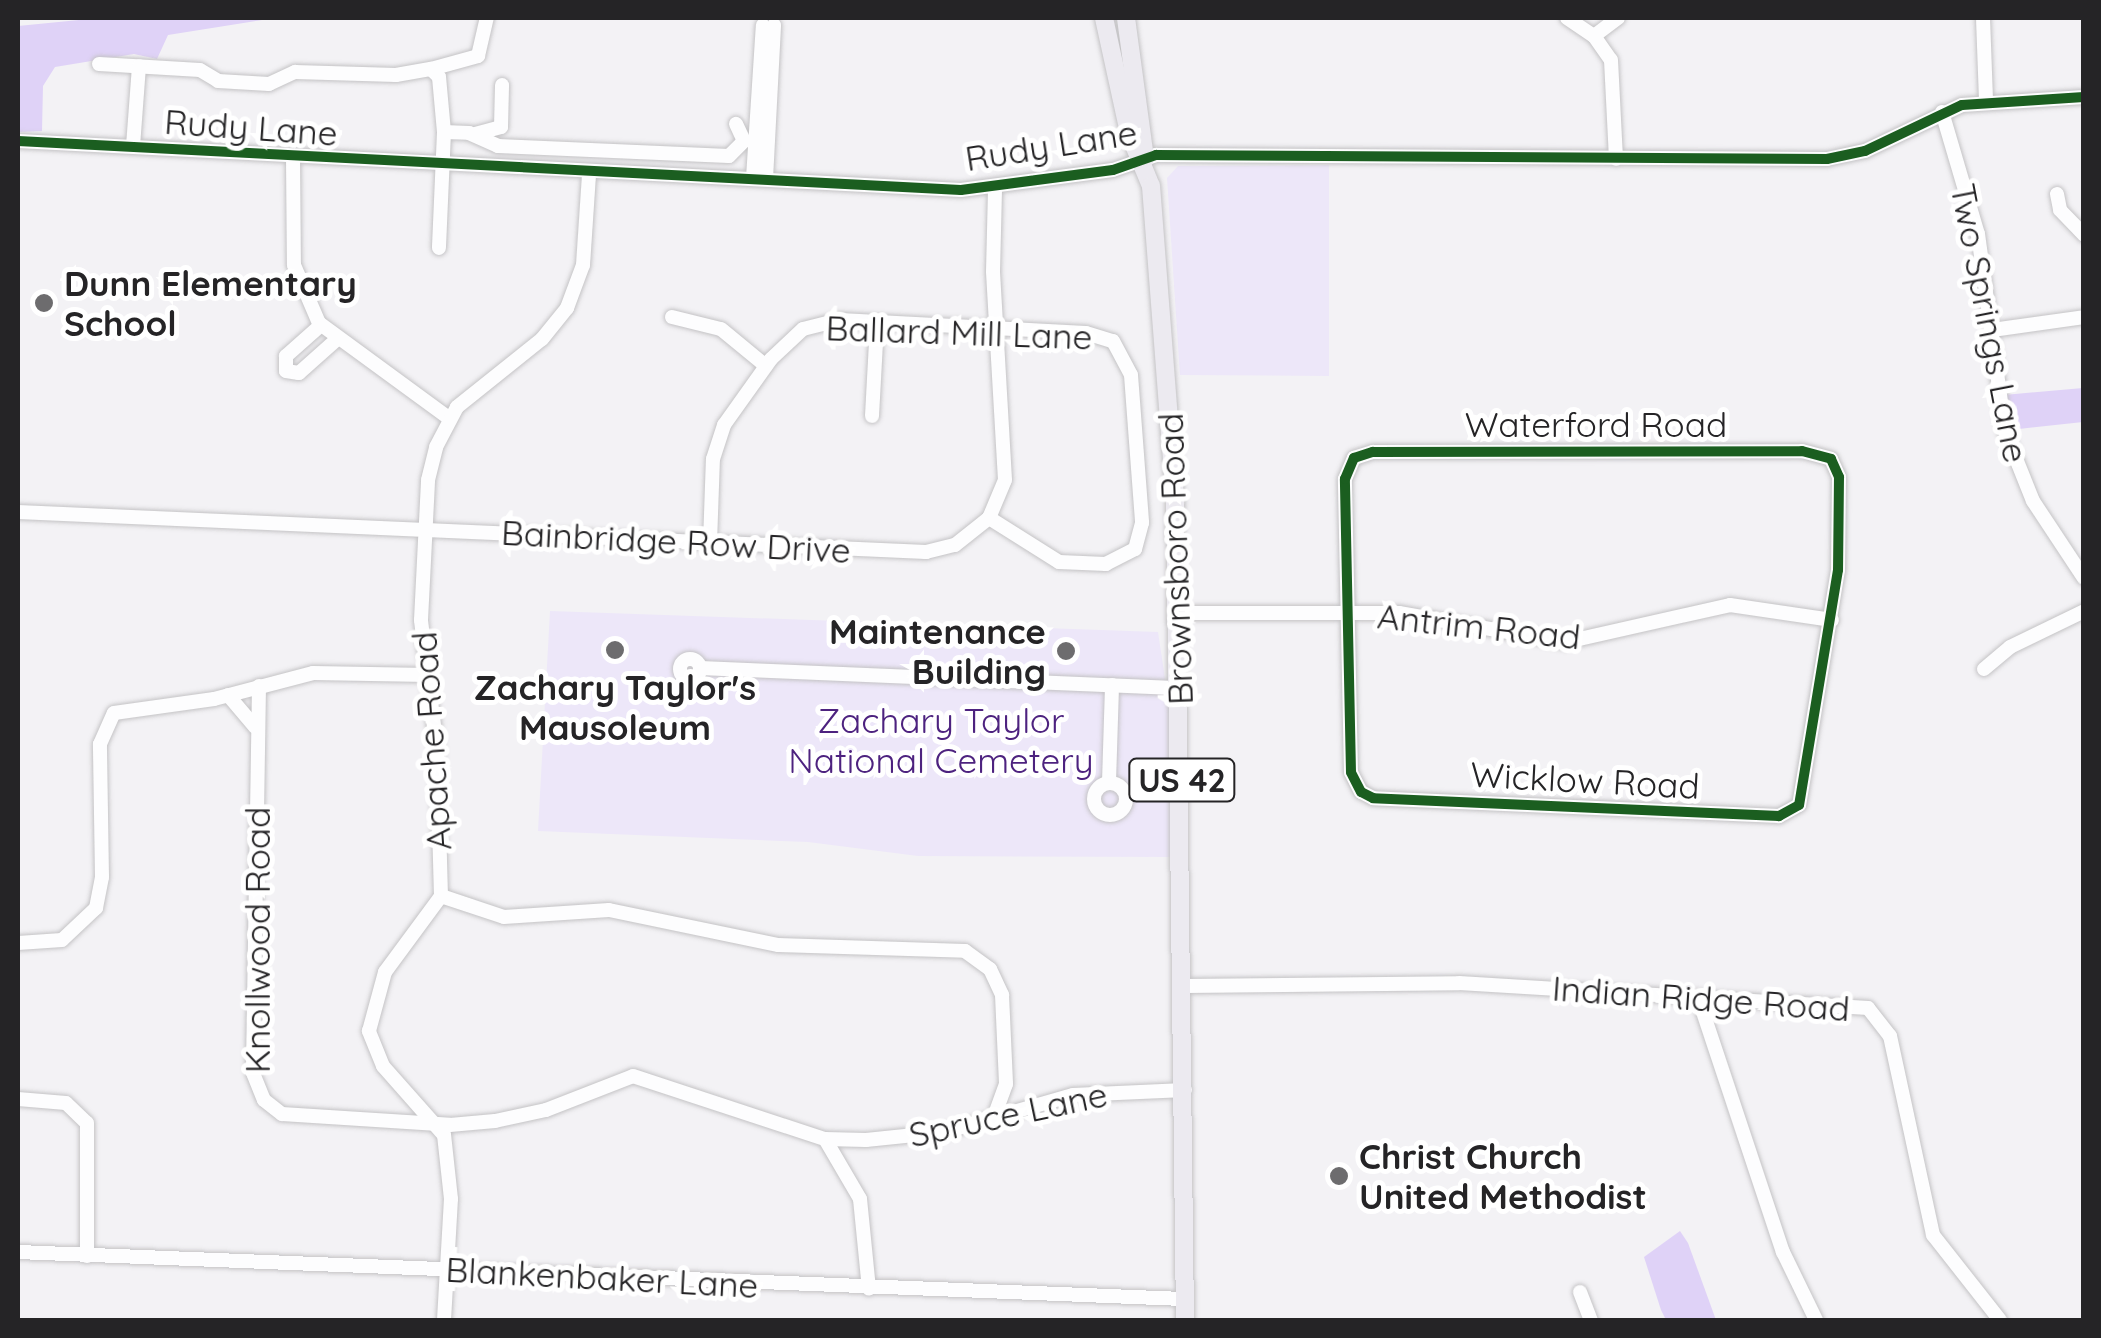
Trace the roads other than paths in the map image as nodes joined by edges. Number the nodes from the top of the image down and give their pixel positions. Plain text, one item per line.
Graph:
1 (487, 18) edge
2 (1104, 18) edge
3 (1126, 18) edge
4 (1567, 18) edge
5 (1618, 18) edge
6 (1983, 18) edge
7 (768, 25) dead end
8 (1594, 36) junction
9 (99, 64) dead end
10 (138, 66) junction
11 (431, 70) junction
12 (502, 85) dead end
13 (2084, 97) edge
14 (1986, 100) junction
15 (1942, 112) junction
16 (736, 124) dead end
17 (444, 132) junction
18 (474, 134) junction
19 (18, 141) edge
20 (133, 146) junction
21 (293, 158) junction
22 (1616, 159) junction
23 (1145, 160) junction
24 (441, 166) junction
25 (589, 174) junction
26 (759, 178) junction
27 (995, 188) junction
28 (2057, 194) dead end
29 (2084, 236) edge
30 (438, 248) dead end
31 (672, 317) dead end
32 (2084, 317) edge
33 (876, 323) junction
34 (321, 325) junction
35 (996, 328) junction
36 (1992, 330) junction
37 (336, 340) junction
38 (766, 366) junction
39 (872, 416) dead end
40 (450, 418) junction
41 (18, 512) edge
42 (989, 518) junction
43 (425, 530) junction
44 (710, 542) junction
45 (2084, 578) edge
46 (2084, 611) edge
47 (1180, 613) junction
48 (1348, 613) junction
49 (1832, 620) junction
50 (700, 668) dead end
51 (1984, 669) dead end
52 (428, 675) junction
53 (1112, 685) junction
54 (259, 686) junction
55 (1181, 688) junction
56 (228, 695) junction
57 (255, 727) junction
58 (1109, 782) dead end
59 (441, 896) junction
60 (18, 943) edge
61 (1185, 986) junction
62 (1698, 996) junction
63 (1006, 1084) junction
64 (1185, 1090) junction
65 (18, 1098) edge
66 (1032, 1106) junction
67 (994, 1117) junction
68 (430, 1121) junction
69 (825, 1138) junction
70 (866, 1140) junction
71 (846, 1170) junction
72 (18, 1252) edge
73 (87, 1256) junction
74 (449, 1271) junction
75 (868, 1289) junction
76 (1580, 1292) dead end
77 (1185, 1299) junction
78 (444, 1320) edge
79 (1185, 1320) edge
80 (1591, 1320) edge
81 (1816, 1320) edge
82 (2000, 1320) edge

1 - 11 street
2 - 23 main road, Brownsboro Road / US 42
3 - 23 main road, Brownsboro Road / US 42
4 - 8 street
5 - 8 street
6 - 14 street
7 - 26 street
8 - 22 street
9 - 10 street
10 - 11 street
10 - 20 street
11 - 17 street
12 - 18 street
13 - 14 street, Rudy Lane
14 - 15 street, Rudy Lane
15 - 22 street, Rudy Lane
15 - 36 street, Two Springs Lane
16 - 18 street
17 - 18 street
17 - 24 street
19 - 20 street, Rudy Lane
20 - 21 street, Rudy Lane
21 - 24 street, Rudy Lane
21 - 34 street
22 - 23 street, Rudy Lane
23 - 27 street, Rudy Lane
23 - 47 main road, Brownsboro Road / US 42
24 - 25 street, Rudy Lane
24 - 30 street
25 - 26 street, Rudy Lane
25 - 40 street, Apache Road
26 - 27 street, Rudy Lane
27 - 35 street
28 - 29 street
31 - 38 street
32 - 36 street
33 - 35 street, Ballard Mill Lane
33 - 38 street, Ballard Mill Lane
33 - 39 street
34 - 37 street
34 - 37 street
35 - 42 street
35 - 42 street, Ballard Mill Lane
36 - 45 street, Two Springs Lane
37 - 40 street
38 - 44 street, Ballard Mill Lane
40 - 43 street, Apache Road
41 - 43 street, Bainbridge Row Drive
42 - 44 street, Bainbridge Row Drive
43 - 44 street, Bainbridge Row Drive
43 - 52 street, Apache Road
46 - 51 street
47 - 48 street, Antrim Road
47 - 55 main road, Brownsboro Road / US 42
48 - 49 street, Antrim Road
48 - 49 street, Waterford Road
48 - 49 street, Wicklow Road
50 - 53 street
52 - 54 street
52 - 59 street, Apache Road
53 - 55 street
53 - 58 street
54 - 56 street
54 - 57 street, Knollwood Road
55 - 61 main road, Brownsboro Road / US 42
56 - 57 street
56 - 60 street
57 - 68 street, Knollwood Road
59 - 63 street
59 - 68 street, Apache Road
61 - 62 street, Indian Ridge Road
61 - 64 main road, Brownsboro Road / US 42
62 - 81 street
62 - 82 street, Indian Ridge Road
63 - 66 street
63 - 67 street
64 - 66 street, Spruce Lane
64 - 77 main road, Brownsboro Road / US 42
65 - 73 street
66 - 67 street, Spruce Lane
67 - 70 street, Spruce Lane
68 - 69 street, Spruce Lane
68 - 74 street, Apache Road
69 - 70 street, Spruce Lane
69 - 71 street
70 - 71 street
71 - 75 street
72 - 73 street, Blankenbaker Lane
73 - 74 street, Blankenbaker Lane
74 - 75 street, Blankenbaker Lane
74 - 78 street, Apache Road
75 - 77 street, Blankenbaker Lane
76 - 80 street
77 - 79 main road, Brownsboro Road / US 42

